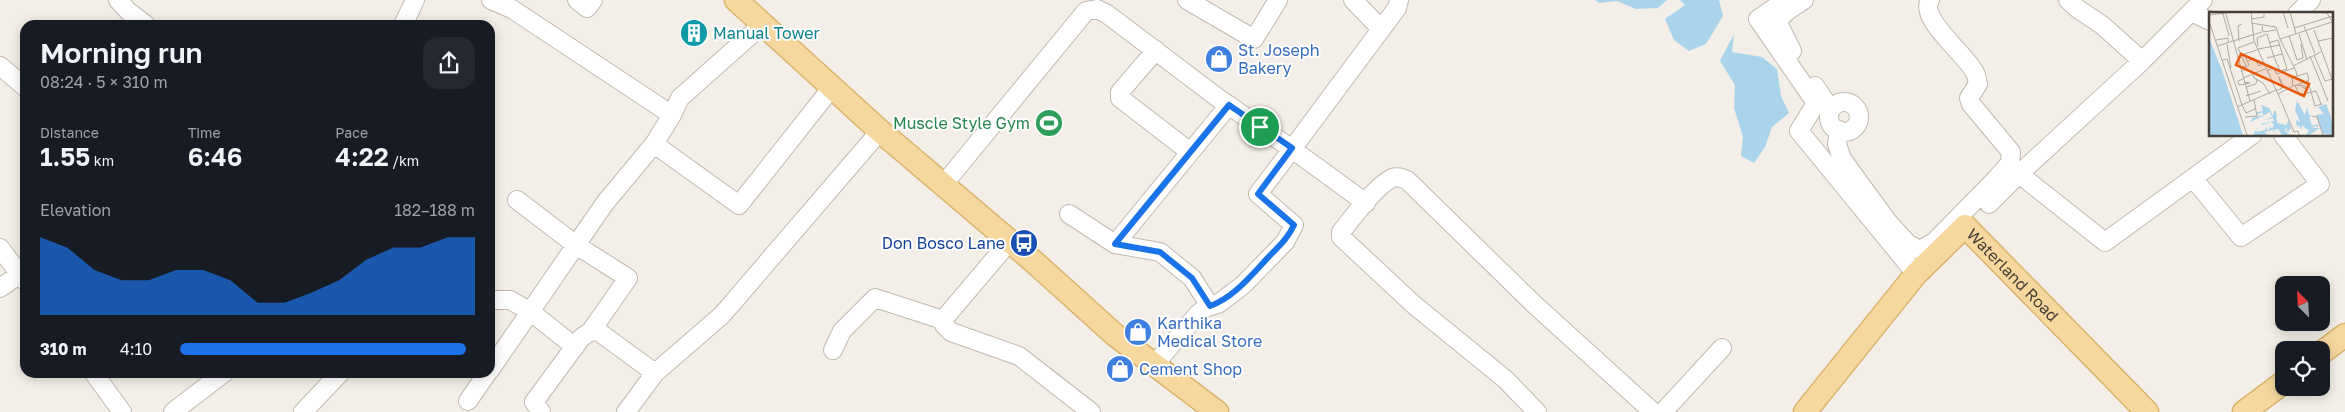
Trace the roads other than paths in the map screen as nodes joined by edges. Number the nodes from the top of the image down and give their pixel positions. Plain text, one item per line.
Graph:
1 (118, 0) edge
2 (415, 0) edge
3 (577, 0) edge
4 (593, 0) edge
5 (736, 0) edge
6 (1187, 0) edge
7 (1278, 0) edge
8 (1353, 0) edge
9 (1398, 0) edge
10 (1786, 0) edge
11 (1804, 0) edge
12 (1930, 0) edge
13 (2068, 0) edge
14 (2311, 0) edge
15 (495, 1) edge
16 (2197, 6) edge
17 (2299, 12) edge
18 (140, 20) edge
19 (405, 20) edge
20 (2209, 20) edge
21 (763, 24) junction
22 (1381, 29) junction
23 (1156, 50) junction
24 (2142, 61) junction
25 (0, 66) edge
26 (20, 83) edge
27 (833, 86) junction
28 (1229, 105) junction
29 (672, 116) junction
30 (1834, 122) junction
31 (880, 131) junction
32 (2251, 136) edge
33 (2284, 136) edge
34 (654, 144) junction
35 (1810, 145) junction
36 (1292, 148) junction
37 (1190, 152) junction
38 (2019, 174) junction
39 (2193, 178) junction
40 (943, 185) junction
41 (517, 200) dead end
42 (1366, 203) junction
43 (1069, 214) dead end
44 (1965, 226) junction
45 (1009, 242) junction
46 (1115, 244) junction
47 (576, 245) junction
48 (0, 248) edge
49 (20, 274) edge
50 (1916, 274) junction
51 (20, 278) edge
52 (0, 288) edge
53 (495, 300) edge
54 (1210, 306) junction
55 (531, 312) junction
56 (943, 320) junction
57 (592, 331) junction
58 (2345, 335) edge
59 (2330, 346) edge
60 (575, 347) junction
61 (1722, 348) dead end
62 (833, 350) dead end
63 (495, 363) edge
64 (1154, 364) junction
65 (655, 373) junction
66 (97, 378) edge
67 (217, 378) edge
68 (335, 378) edge
69 (484, 378) edge
70 (2275, 389) edge
71 (468, 401) dead end
72 (122, 412) edge
73 (173, 412) edge
74 (304, 412) edge
75 (542, 412) edge
76 (626, 412) edge
77 (1091, 412) edge
78 (1217, 412) edge
79 (1537, 412) edge
80 (1653, 412) edge
81 (1663, 412) edge
82 (1805, 412) edge
83 (2148, 412) edge
84 (2244, 412) edge

1 - 18 street
2 - 19 street
3 - 4 street
5 - 21 main road
6 - 7 street
8 - 22 street
9 - 22 street
10 - 35 street
11 - 30 street
12 - 30 street
13 - 24 street
14 - 17 street
15 - 29 street
16 - 20 street
16 - 24 street
21 - 27 main road
21 - 29 street
22 - 36 street
23 - 28 street
23 - 37 street
23 - 40 street
24 - 38 street
25 - 26 street
27 - 31 main road
27 - 34 street
28 - 36 street
28 - 37 street
29 - 34 street
30 - 35 street
31 - 40 main road
31 - 65 street
32 - 39 street
33 - 39 street
34 - 47 street
35 - 50 street
36 - 42 street
36 - 54 street
37 - 46 street
38 - 39 street
38 - 44 street
40 - 45 main road
41 - 47 street
42 - 79 street
42 - 80 street
43 - 46 street
44 - 50 main road, Waterland Road
44 - 83 main road, Waterland Road
45 - 56 street
45 - 64 main road
46 - 54 street
47 - 55 street
47 - 57 street
48 - 49 street
50 - 82 main road, Waterland Road
51 - 52 street
53 - 55 street
54 - 64 street
55 - 60 street
55 - 63 street
56 - 62 street
56 - 77 street
57 - 60 street
57 - 65 street
58 - 59 main road
60 - 75 street
61 - 81 street
64 - 78 main road
65 - 76 street
66 - 72 street
67 - 73 street
68 - 74 street
69 - 71 street
70 - 84 main road

